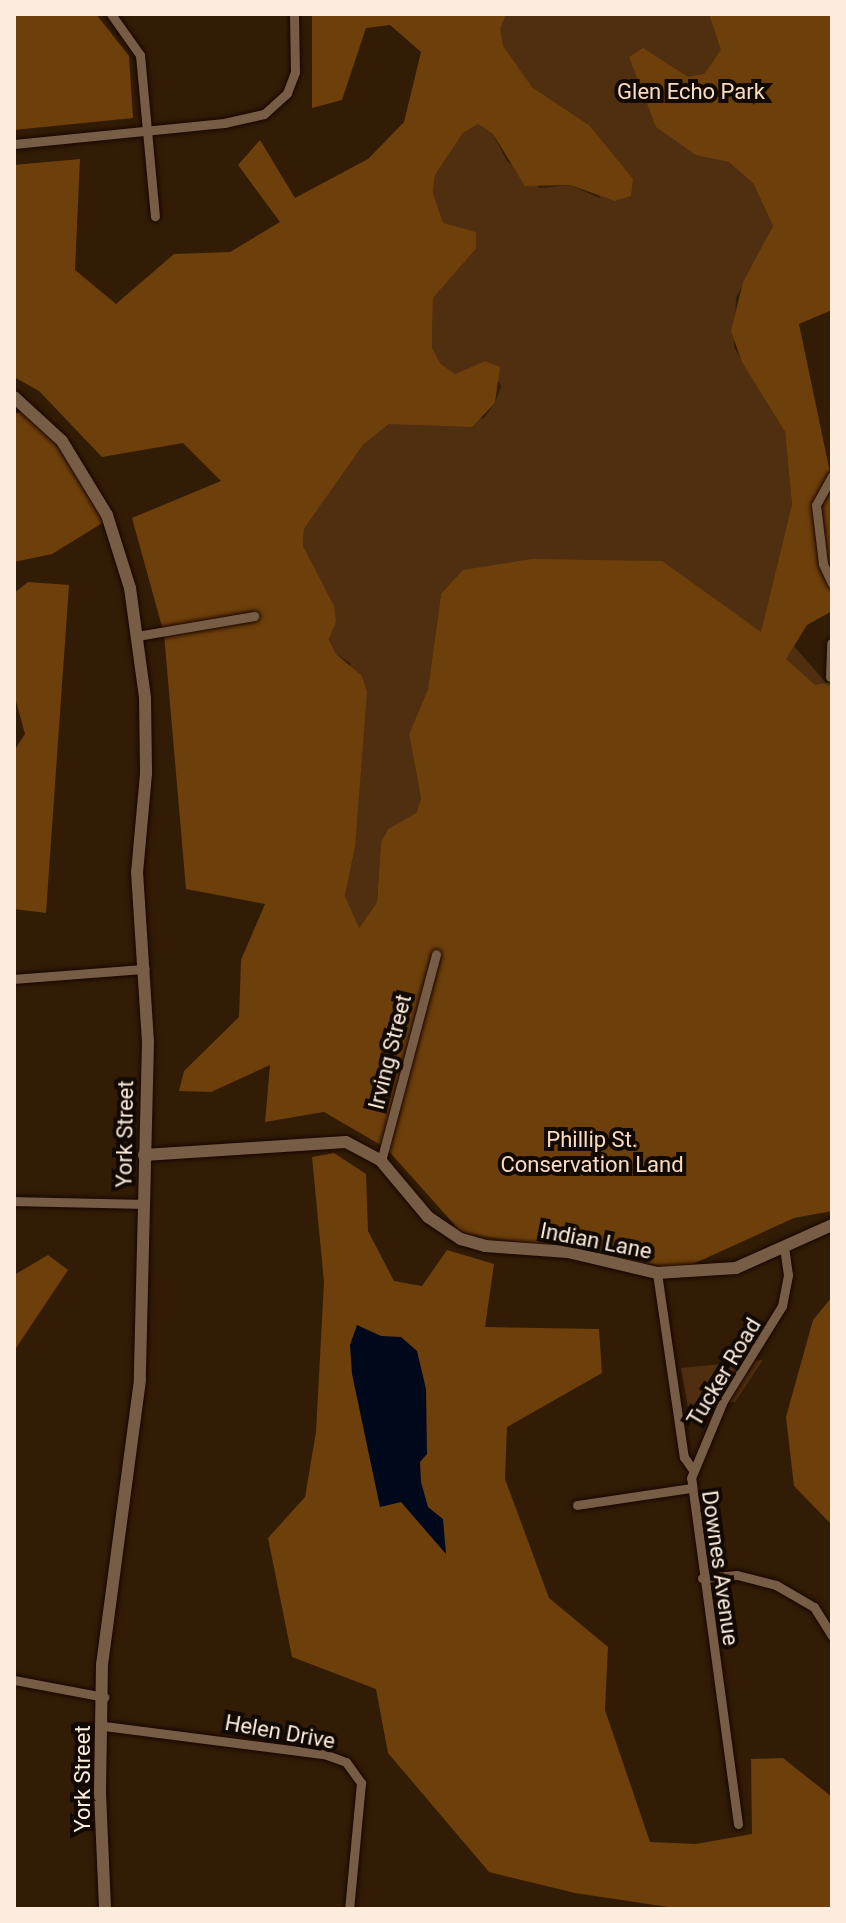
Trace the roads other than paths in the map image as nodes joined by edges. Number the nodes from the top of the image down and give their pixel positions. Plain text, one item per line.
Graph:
1 (111, 14) edge
2 (294, 14) edge
3 (149, 127) junction
4 (14, 144) edge
5 (155, 216) dead end
6 (14, 397) edge
7 (832, 476) edge
8 (832, 583) edge
9 (254, 616) dead end
10 (137, 636) junction
11 (831, 643) edge
12 (831, 670) edge
13 (436, 954) dead end
14 (145, 969) junction
15 (14, 979) edge
16 (144, 1155) junction
17 (381, 1161) junction
18 (14, 1201) edge
19 (143, 1204) junction
20 (832, 1225) edge
21 (784, 1246) junction
22 (657, 1273) junction
23 (693, 1470) junction
24 (691, 1488) junction
25 (577, 1505) dead end
26 (702, 1578) junction
27 (832, 1636) edge
28 (14, 1680) edge
29 (104, 1697) junction
30 (104, 1726) junction
31 (738, 1824) dead end
32 (105, 1909) edge
33 (349, 1909) edge

1 - 3 street
2 - 3 street
3 - 4 street
3 - 5 street
6 - 10 street, York Street
7 - 8 street
9 - 10 street
10 - 14 street, York Street
11 - 12 street
13 - 17 street, Irving Street
14 - 15 street
14 - 16 street, York Street
16 - 17 street, Indian Lane
16 - 19 street, York Street
17 - 22 street, Indian Lane
18 - 19 street
19 - 29 street, York Street
20 - 21 street, Indian Lane
21 - 22 street, Indian Lane
21 - 23 street, Tucker Road
22 - 23 street, Downes Avenue
23 - 24 street, Downes Avenue
24 - 25 street
24 - 26 street, Downes Avenue
26 - 27 street
26 - 31 street, Downes Avenue
28 - 29 street
29 - 30 street, York Street
30 - 32 street, York Street
30 - 33 street, Helen Drive

